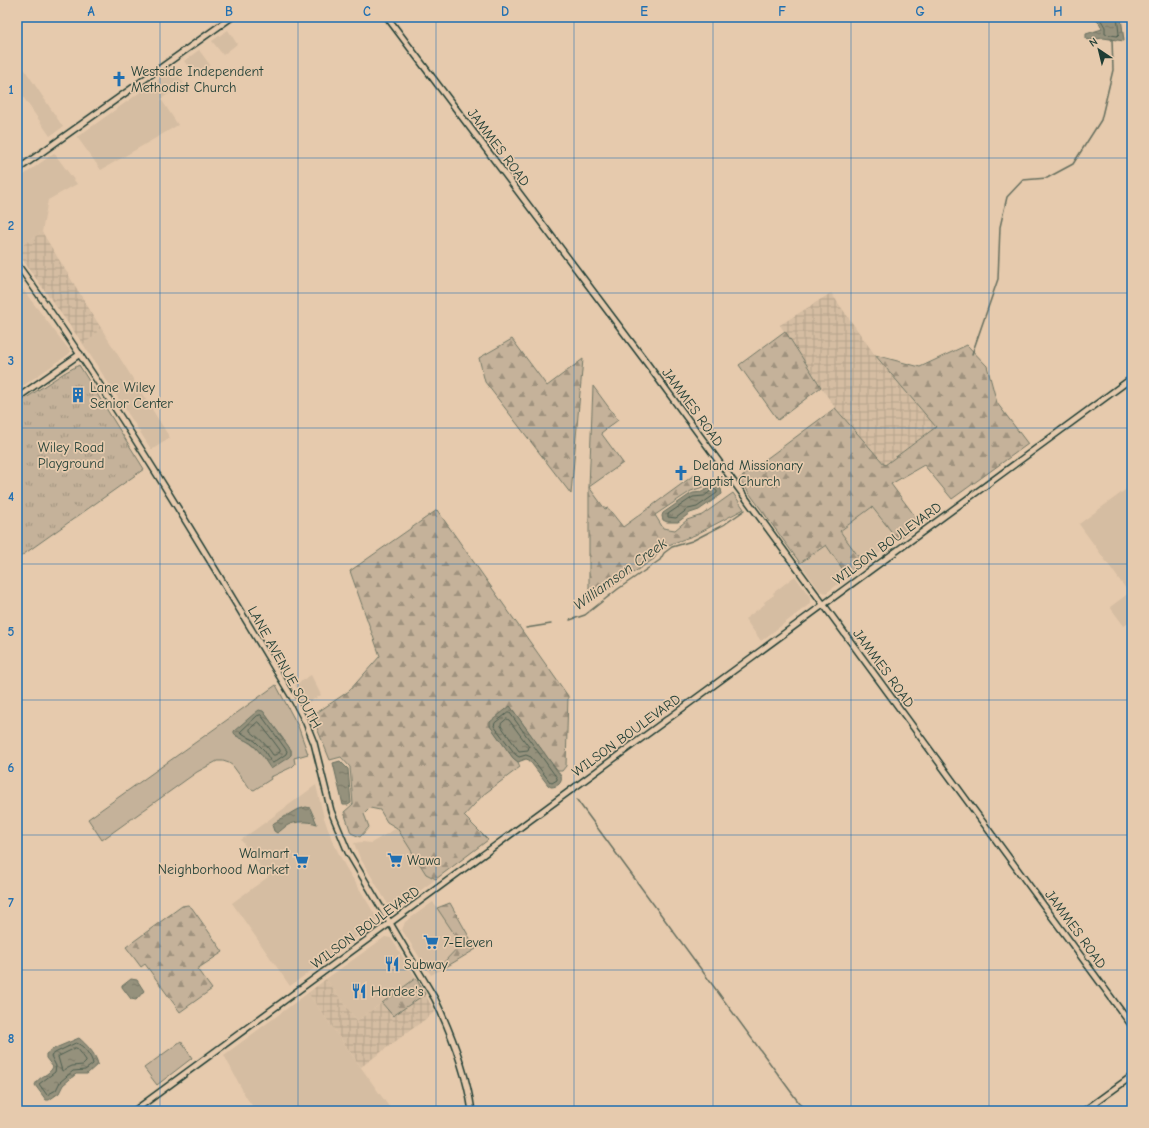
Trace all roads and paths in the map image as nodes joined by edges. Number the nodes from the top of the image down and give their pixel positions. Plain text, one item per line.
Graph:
1 (232, 17) edge
2 (386, 17) edge
3 (17, 170) edge
4 (17, 264) edge
5 (80, 354) junction
6 (1132, 378) edge
7 (17, 398) edge
8 (823, 606) junction
9 (390, 923) junction
10 (1132, 1026) edge
11 (1132, 1076) edge
12 (134, 1111) edge
13 (472, 1111) edge
14 (1084, 1111) edge

1 - 3 main road
2 - 8 main road, JAMMES ROAD
4 - 5 main road, LANE AVENUE SOUTH
5 - 7 main road
5 - 9 main road, LANE AVENUE SOUTH
6 - 8 main road, WILSON BOULEVARD
8 - 9 main road, WILSON BOULEVARD
8 - 10 main road, JAMMES ROAD
9 - 12 main road, WILSON BOULEVARD
9 - 13 main road, LANE AVENUE SOUTH
11 - 14 main road

